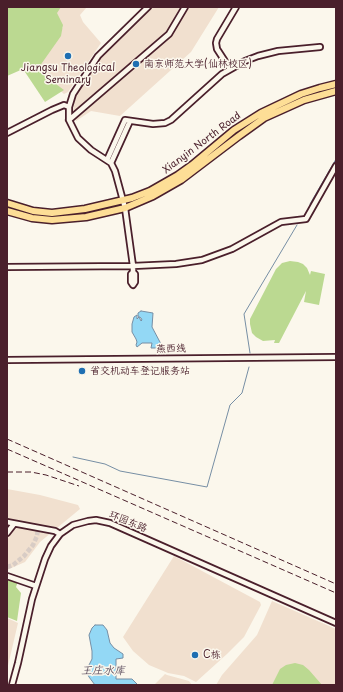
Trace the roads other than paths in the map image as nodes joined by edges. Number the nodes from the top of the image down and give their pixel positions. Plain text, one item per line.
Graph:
1 (148, 7) edge
2 (185, 7) edge
3 (236, 7) edge
4 (320, 47) dead end
5 (230, 68) junction
6 (336, 84) edge
7 (336, 91) edge
8 (69, 107) junction
9 (69, 120) junction
10 (7, 133) edge
11 (109, 161) junction
12 (336, 166) edge
13 (123, 201) junction
14 (7, 203) edge
15 (125, 208) junction
16 (7, 211) edge
17 (133, 266) junction
18 (7, 267) edge
19 (133, 272) dead end
20 (336, 357) edge
21 (7, 360) edge
22 (7, 522) edge
23 (14, 524) junction
24 (7, 533) edge
25 (60, 534) junction
26 (7, 576) edge
27 (36, 586) junction
28 (336, 623) edge
29 (12, 685) edge

1 - 8 street
2 - 9 street
3 - 5 street
4 - 5 street
5 - 11 street
6 - 13 main road, Xianyin North Road
7 - 15 main road, Xianyin North Road
8 - 9 street
8 - 10 street
9 - 11 street
11 - 13 street
12 - 17 street
13 - 14 main road, Xianyin North Road
13 - 15 street
15 - 16 main road, Xianyin North Road
15 - 17 street
17 - 18 street
17 - 19 street
20 - 21 street, 燕西线
22 - 23 street
23 - 24 street
23 - 25 street
25 - 27 street, 环园东路
25 - 28 street, 环园东路
26 - 27 street
27 - 29 street, 环园东路

